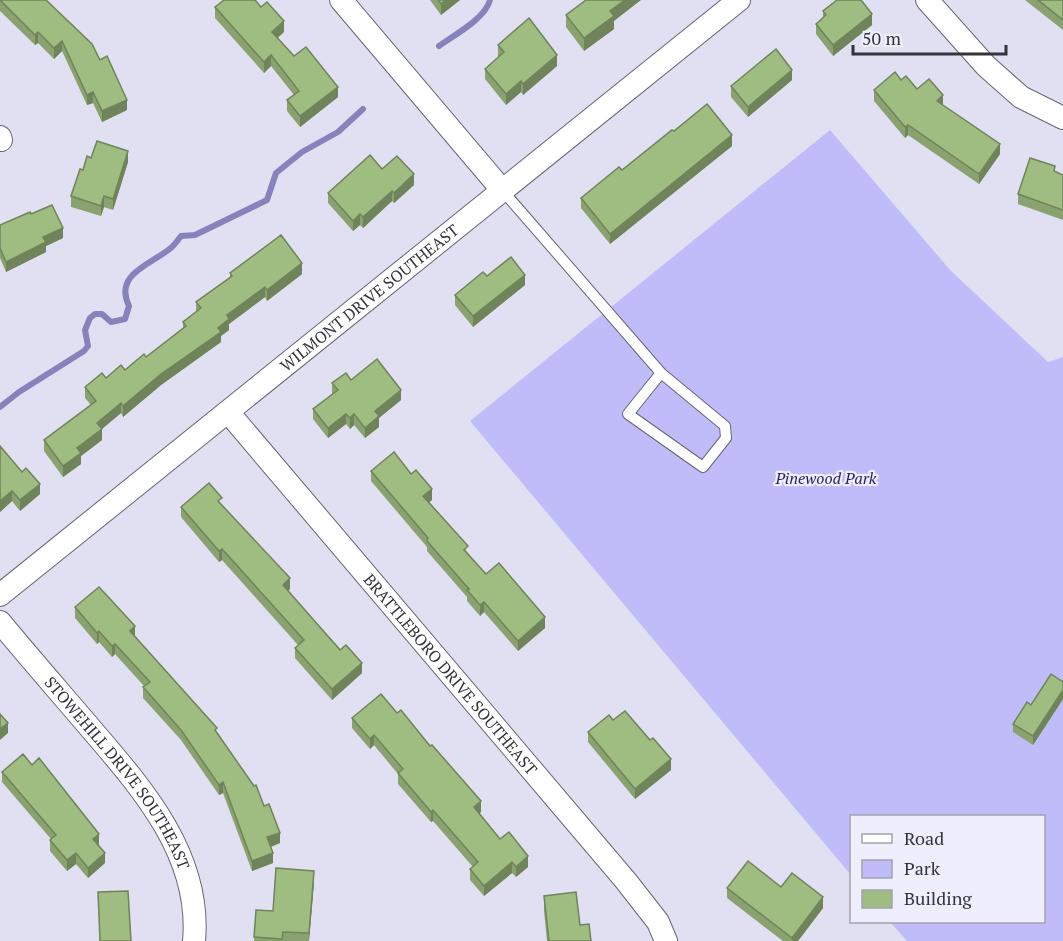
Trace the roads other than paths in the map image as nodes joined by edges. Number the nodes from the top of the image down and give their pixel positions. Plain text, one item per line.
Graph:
1 (341, 0) edge
2 (740, 0) edge
3 (927, 0) edge
4 (1063, 117) edge
5 (502, 191) junction
6 (661, 373) junction
7 (228, 412) junction
8 (0, 595) edge
9 (0, 622) edge
10 (195, 941) edge
11 (666, 941) edge

1 - 5 street
2 - 5 street, WILMONT DRIVE SOUTHEAST
3 - 4 street
5 - 6 lane
5 - 7 street, WILMONT DRIVE SOUTHEAST
6 - 6 lane
7 - 8 street, WILMONT DRIVE SOUTHEAST
7 - 11 street, BRATTLEBORO DRIVE SOUTHEAST
9 - 10 street, STOWEHILL DRIVE SOUTHEAST

